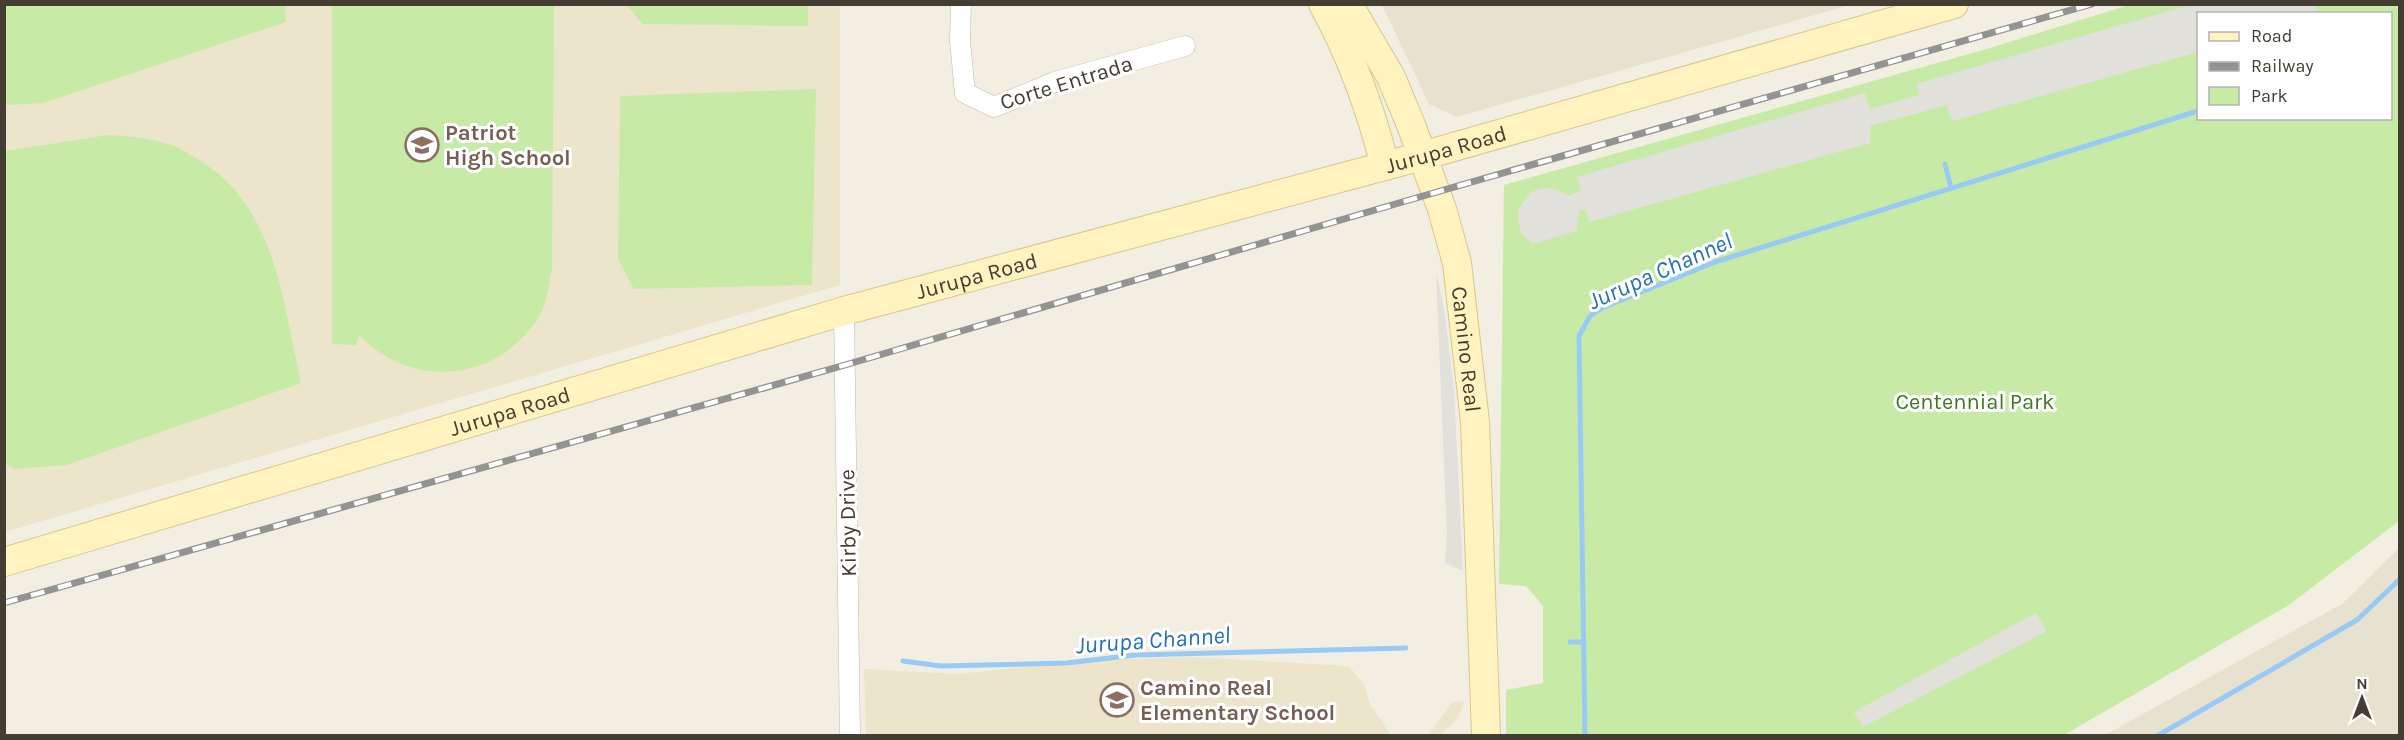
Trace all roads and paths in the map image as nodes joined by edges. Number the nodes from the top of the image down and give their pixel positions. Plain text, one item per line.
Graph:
1 (961, 4) edge
2 (1323, 4) edge
3 (1348, 4) edge
4 (1954, 4) edge
5 (1185, 46) dead end
6 (1422, 156) junction
7 (1385, 165) junction
8 (844, 311) junction
9 (4, 562) edge
10 (1482, 729) edge
11 (850, 735) edge

1 - 5 street, Corte Entrada
2 - 7 street
3 - 6 street, Camino Real
4 - 6 street, Jurupa Road
6 - 7 street, Jurupa Road
6 - 10 street, Camino Real
7 - 8 street, Jurupa Road
8 - 9 street, Jurupa Road
8 - 11 street, Kirby Drive

